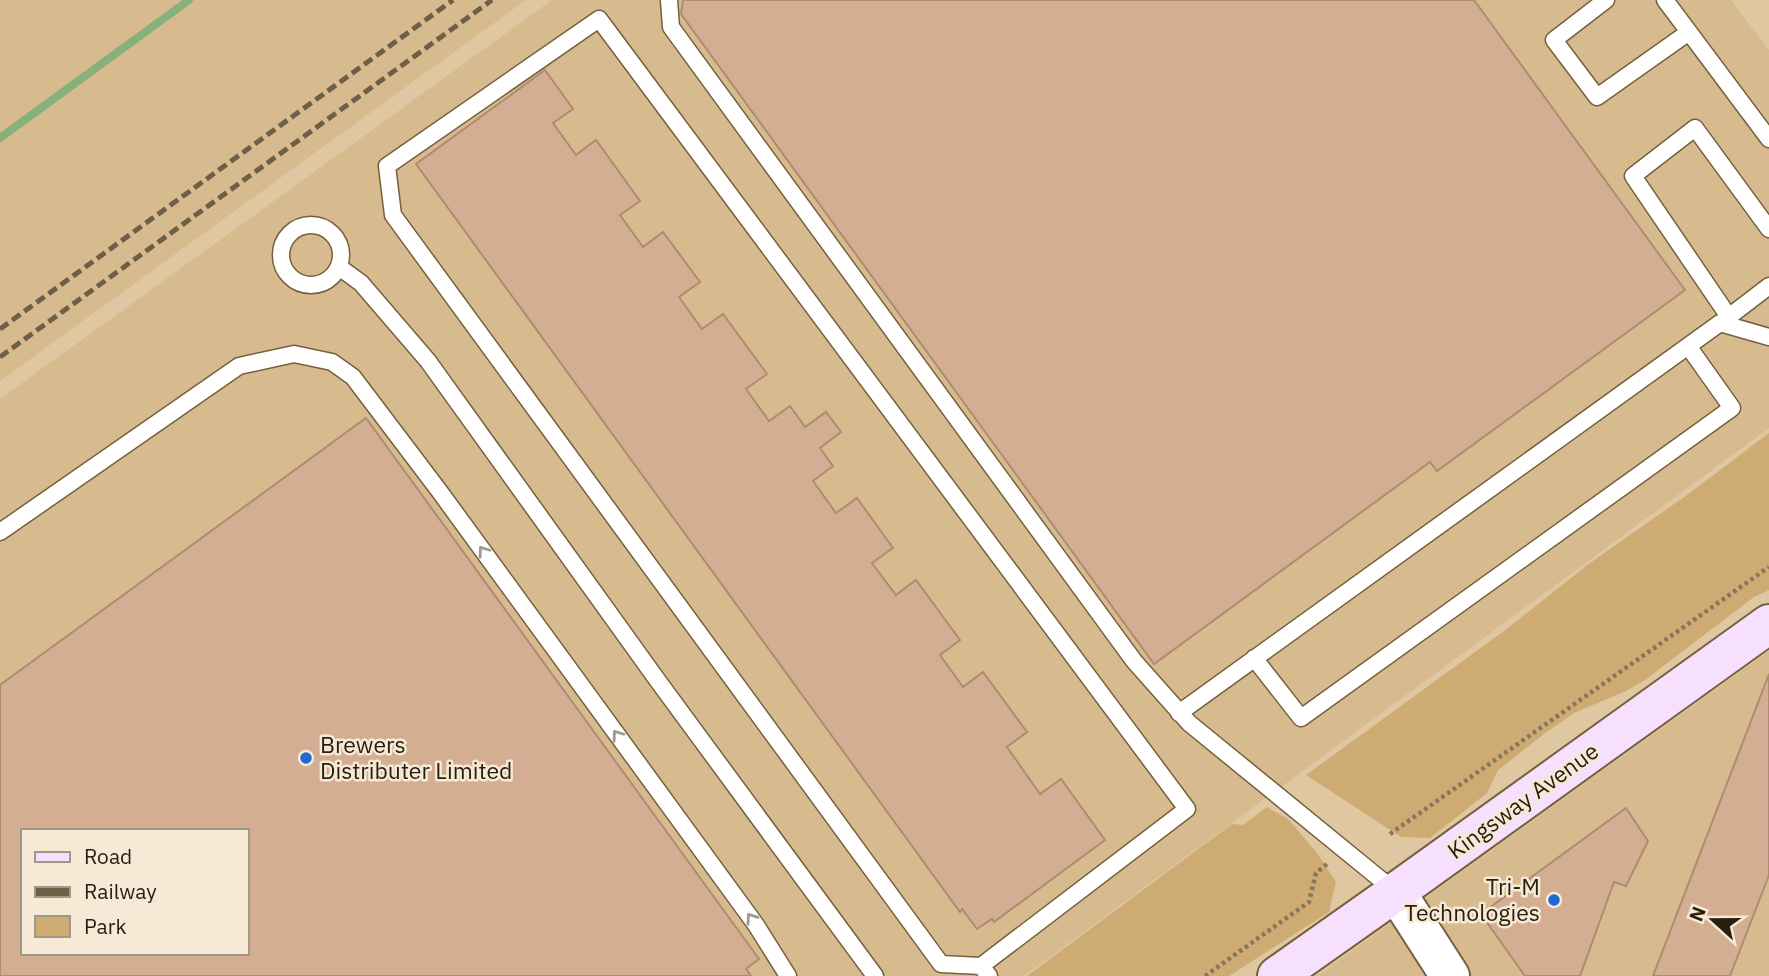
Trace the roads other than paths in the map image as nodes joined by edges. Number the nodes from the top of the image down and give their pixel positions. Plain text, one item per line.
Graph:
1 (668, 0) edge
2 (1606, 0) edge
3 (1665, 0) edge
4 (1689, 32) junction
5 (1769, 139) edge
6 (1769, 229) edge
7 (338, 267) dead end
8 (1769, 286) edge
9 (1725, 320) junction
10 (1769, 337) edge
11 (1688, 346) junction
12 (0, 532) edge
13 (1769, 624) edge
14 (1254, 658) junction
15 (1180, 713) junction
16 (1396, 892) junction
17 (985, 971) edge
18 (788, 976) edge
19 (874, 976) edge
20 (1276, 976) edge
21 (1450, 976) edge

1 - 15 lane
2 - 4 lane
3 - 4 lane
4 - 5 lane
6 - 9 lane
7 - 19 lane
8 - 9 lane
9 - 10 lane
9 - 11 lane
11 - 14 lane
11 - 14 lane
18 -> 12 lane
13 - 16 main road, Kingsway Avenue
14 - 15 lane
15 - 16 lane
16 - 20 main road, Kingsway Avenue
16 - 21 street
17 - 17 lane

